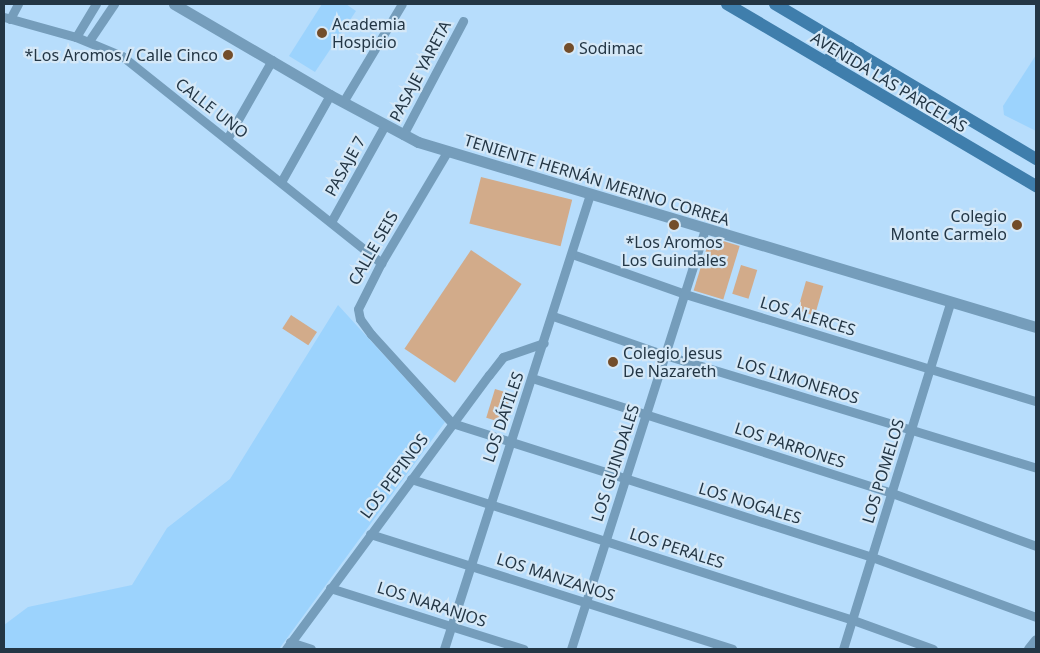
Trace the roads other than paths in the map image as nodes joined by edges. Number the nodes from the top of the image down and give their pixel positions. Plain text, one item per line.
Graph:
1 (18, 4) edge
2 (96, 4) edge
3 (114, 4) edge
4 (176, 4) edge
5 (402, 4) edge
6 (727, 4) edge
7 (775, 4) edge
8 (7, 18) edge
9 (463, 22) dead end
10 (76, 37) junction
11 (89, 41) junction
12 (850, 48) junction
13 (272, 60) junction
14 (826, 62) junction
15 (330, 95) junction
16 (343, 102) junction
17 (385, 126) junction
18 (403, 135) junction
19 (226, 139) junction
20 (447, 152) junction
21 (1036, 159) edge
22 (282, 182) junction
23 (1036, 186) edge
24 (590, 194) junction
25 (331, 222) junction
26 (705, 229) junction
27 (572, 254) junction
28 (380, 263) junction
29 (684, 294) junction
30 (951, 301) junction
31 (553, 316) junction
32 (1036, 327) edge
33 (544, 343) junction
34 (665, 355) junction
35 (930, 369) junction
36 (532, 378) junction
37 (1036, 401) edge
38 (646, 414) junction
39 (452, 423) junction
40 (911, 430) junction
41 (510, 442) junction
42 (1036, 466) edge
43 (411, 479) junction
44 (625, 480) junction
45 (892, 493) junction
46 (490, 504) junction
47 (370, 534) junction
48 (606, 541) junction
49 (1036, 546) edge
50 (872, 557) junction
51 (470, 566) junction
52 (330, 588) junction
53 (586, 602) junction
54 (1036, 617) edge
55 (852, 620) junction
56 (451, 626) junction
57 (1036, 640) edge
58 (288, 646) edge
59 (311, 649) edge
60 (444, 649) edge
61 (524, 649) edge
62 (571, 649) edge
63 (732, 649) edge
64 (843, 649) edge
65 (933, 649) edge
66 (1030, 649) edge

1 - 8 street
2 - 10 street
3 - 11 street
4 - 13 street, TENIENTE HERNÁN MERINO CORREA
5 - 16 street
6 - 14 main road, AVENIDA LAS PARCELAS
7 - 12 main road, AVENIDA LAS PARCELAS
8 - 10 street, CALLE UNO
9 - 18 street, PASAJE YARETA
10 - 11 street, CALLE UNO
11 - 19 street, CALLE UNO
12 - 14 main road
12 - 21 main road, AVENIDA LAS PARCELAS
13 - 15 street, TENIENTE HERNÁN MERINO CORREA
13 - 19 street
14 - 23 main road, AVENIDA LAS PARCELAS
15 - 16 street, TENIENTE HERNÁN MERINO CORREA
15 - 22 street
16 - 17 street, TENIENTE HERNÁN MERINO CORREA
17 - 18 street, TENIENTE HERNÁN MERINO CORREA
17 - 25 street, PASAJE 7
18 - 20 street, TENIENTE HERNÁN MERINO CORREA
19 - 22 street, CALLE UNO
20 - 24 street, TENIENTE HERNÁN MERINO CORREA
20 - 28 street, CALLE SEIS
22 - 25 street, CALLE UNO
24 - 26 street, TENIENTE HERNÁN MERINO CORREA
24 - 27 street, LOS DÁTILES
25 - 28 street, CALLE UNO
26 - 29 street, LOS GUINDALES
26 - 30 street, TENIENTE HERNÁN MERINO CORREA
27 - 29 street, LOS ALERCES
27 - 31 street, LOS DÁTILES
28 - 39 street, CALLE SEIS
29 - 34 street, LOS GUINDALES
29 - 35 street, LOS ALERCES
30 - 32 street, TENIENTE HERNÁN MERINO CORREA
30 - 35 street, LOS POMELOS
31 - 33 street, LOS DÁTILES
31 - 34 street, LOS LIMONEROS
33 - 36 street, LOS DÁTILES
33 - 39 street, LOS PEPINOS
34 - 38 street, LOS GUINDALES
34 - 40 street, LOS LIMONEROS
35 - 37 street, LOS ALERCES
35 - 40 street, LOS POMELOS
36 - 38 street, LOS PARRONES
36 - 41 street, LOS DÁTILES
38 - 44 street, LOS GUINDALES
38 - 45 street, LOS PARRONES
39 - 41 street, LOS NOGALES
39 - 43 street, LOS PEPINOS
40 - 42 street, LOS LIMONEROS
40 - 45 street, LOS POMELOS
41 - 44 street, LOS NOGALES
41 - 46 street, LOS DÁTILES
43 - 46 street, LOS PERALES
43 - 47 street, LOS PEPINOS
44 - 48 street, LOS GUINDALES
44 - 50 street, LOS NOGALES
45 - 49 street, LOS PARRONES
45 - 50 street, LOS POMELOS
46 - 48 street, LOS PERALES
46 - 51 street, LOS DÁTILES
47 - 51 street, LOS MANZANOS
47 - 52 street, LOS PEPINOS
48 - 53 street, LOS GUINDALES
48 - 55 street, LOS PERALES
50 - 54 street, LOS NOGALES
50 - 55 street, LOS POMELOS
51 - 53 street, LOS MANZANOS
51 - 56 street, LOS DÁTILES
52 - 56 street, LOS NARANJOS
52 - 58 street, LOS PEPINOS
53 - 62 street, LOS GUINDALES
53 - 63 street, LOS MANZANOS
55 - 64 street, LOS POMELOS
55 - 65 street, LOS PERALES
56 - 60 street, LOS DÁTILES
56 - 61 street, LOS NARANJOS
57 - 66 street
58 - 59 street

